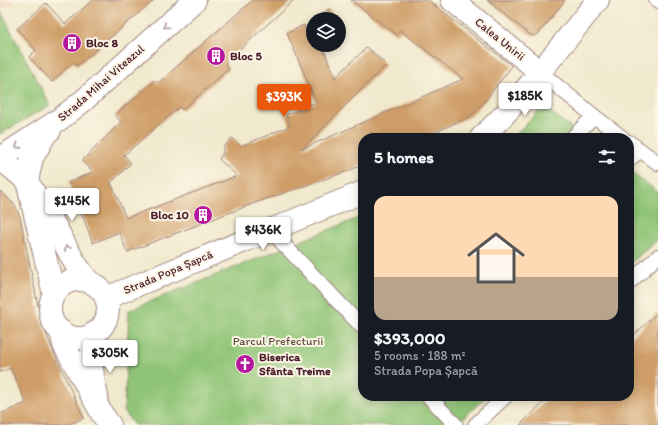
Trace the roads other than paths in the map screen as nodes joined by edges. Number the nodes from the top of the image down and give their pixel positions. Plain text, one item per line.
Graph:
1 (195, 0) edge
2 (452, 0) edge
3 (598, 0) edge
4 (656, 0) edge
5 (658, 2) edge
6 (540, 72) junction
7 (594, 116) junction
8 (60, 119) junction
9 (486, 133) edge
10 (577, 133) edge
11 (616, 133) edge
12 (634, 146) edge
13 (0, 158) edge
14 (658, 164) edge
15 (27, 181) junction
16 (358, 194) edge
17 (270, 230) junction
18 (658, 256) edge
19 (634, 278) edge
20 (88, 281) junction
21 (54, 294) junction
22 (106, 298) junction
23 (358, 323) edge
24 (61, 331) junction
25 (94, 333) junction
26 (433, 401) edge
27 (501, 401) edge
28 (106, 420) edge
29 (456, 425) edge
30 (475, 425) edge

1 -> 8 street, Strada Mihai Viteazul
2 - 6 street, Calea Unirii
3 - 6 street
4 - 5 street
6 - 7 street, Calea Unirii
6 - 9 street
7 - 10 street
7 - 11 street, Calea Unirii
8 -> 13 street, Strada Mihai Viteazul
8 - 15 street
12 - 14 street
13 - 15 street
20 -> 15 street
15 - 21 street
16 - 17 street, Strada Popa Șapcă
17 - 22 street, Strada Popa Șapcă
17 - 23 street
18 - 19 street
20 - 21 street
20 - 22 street
21 - 24 street
22 - 25 street
24 - 25 street
24 - 28 street
25 - 28 street
26 - 29 street
27 - 30 street

